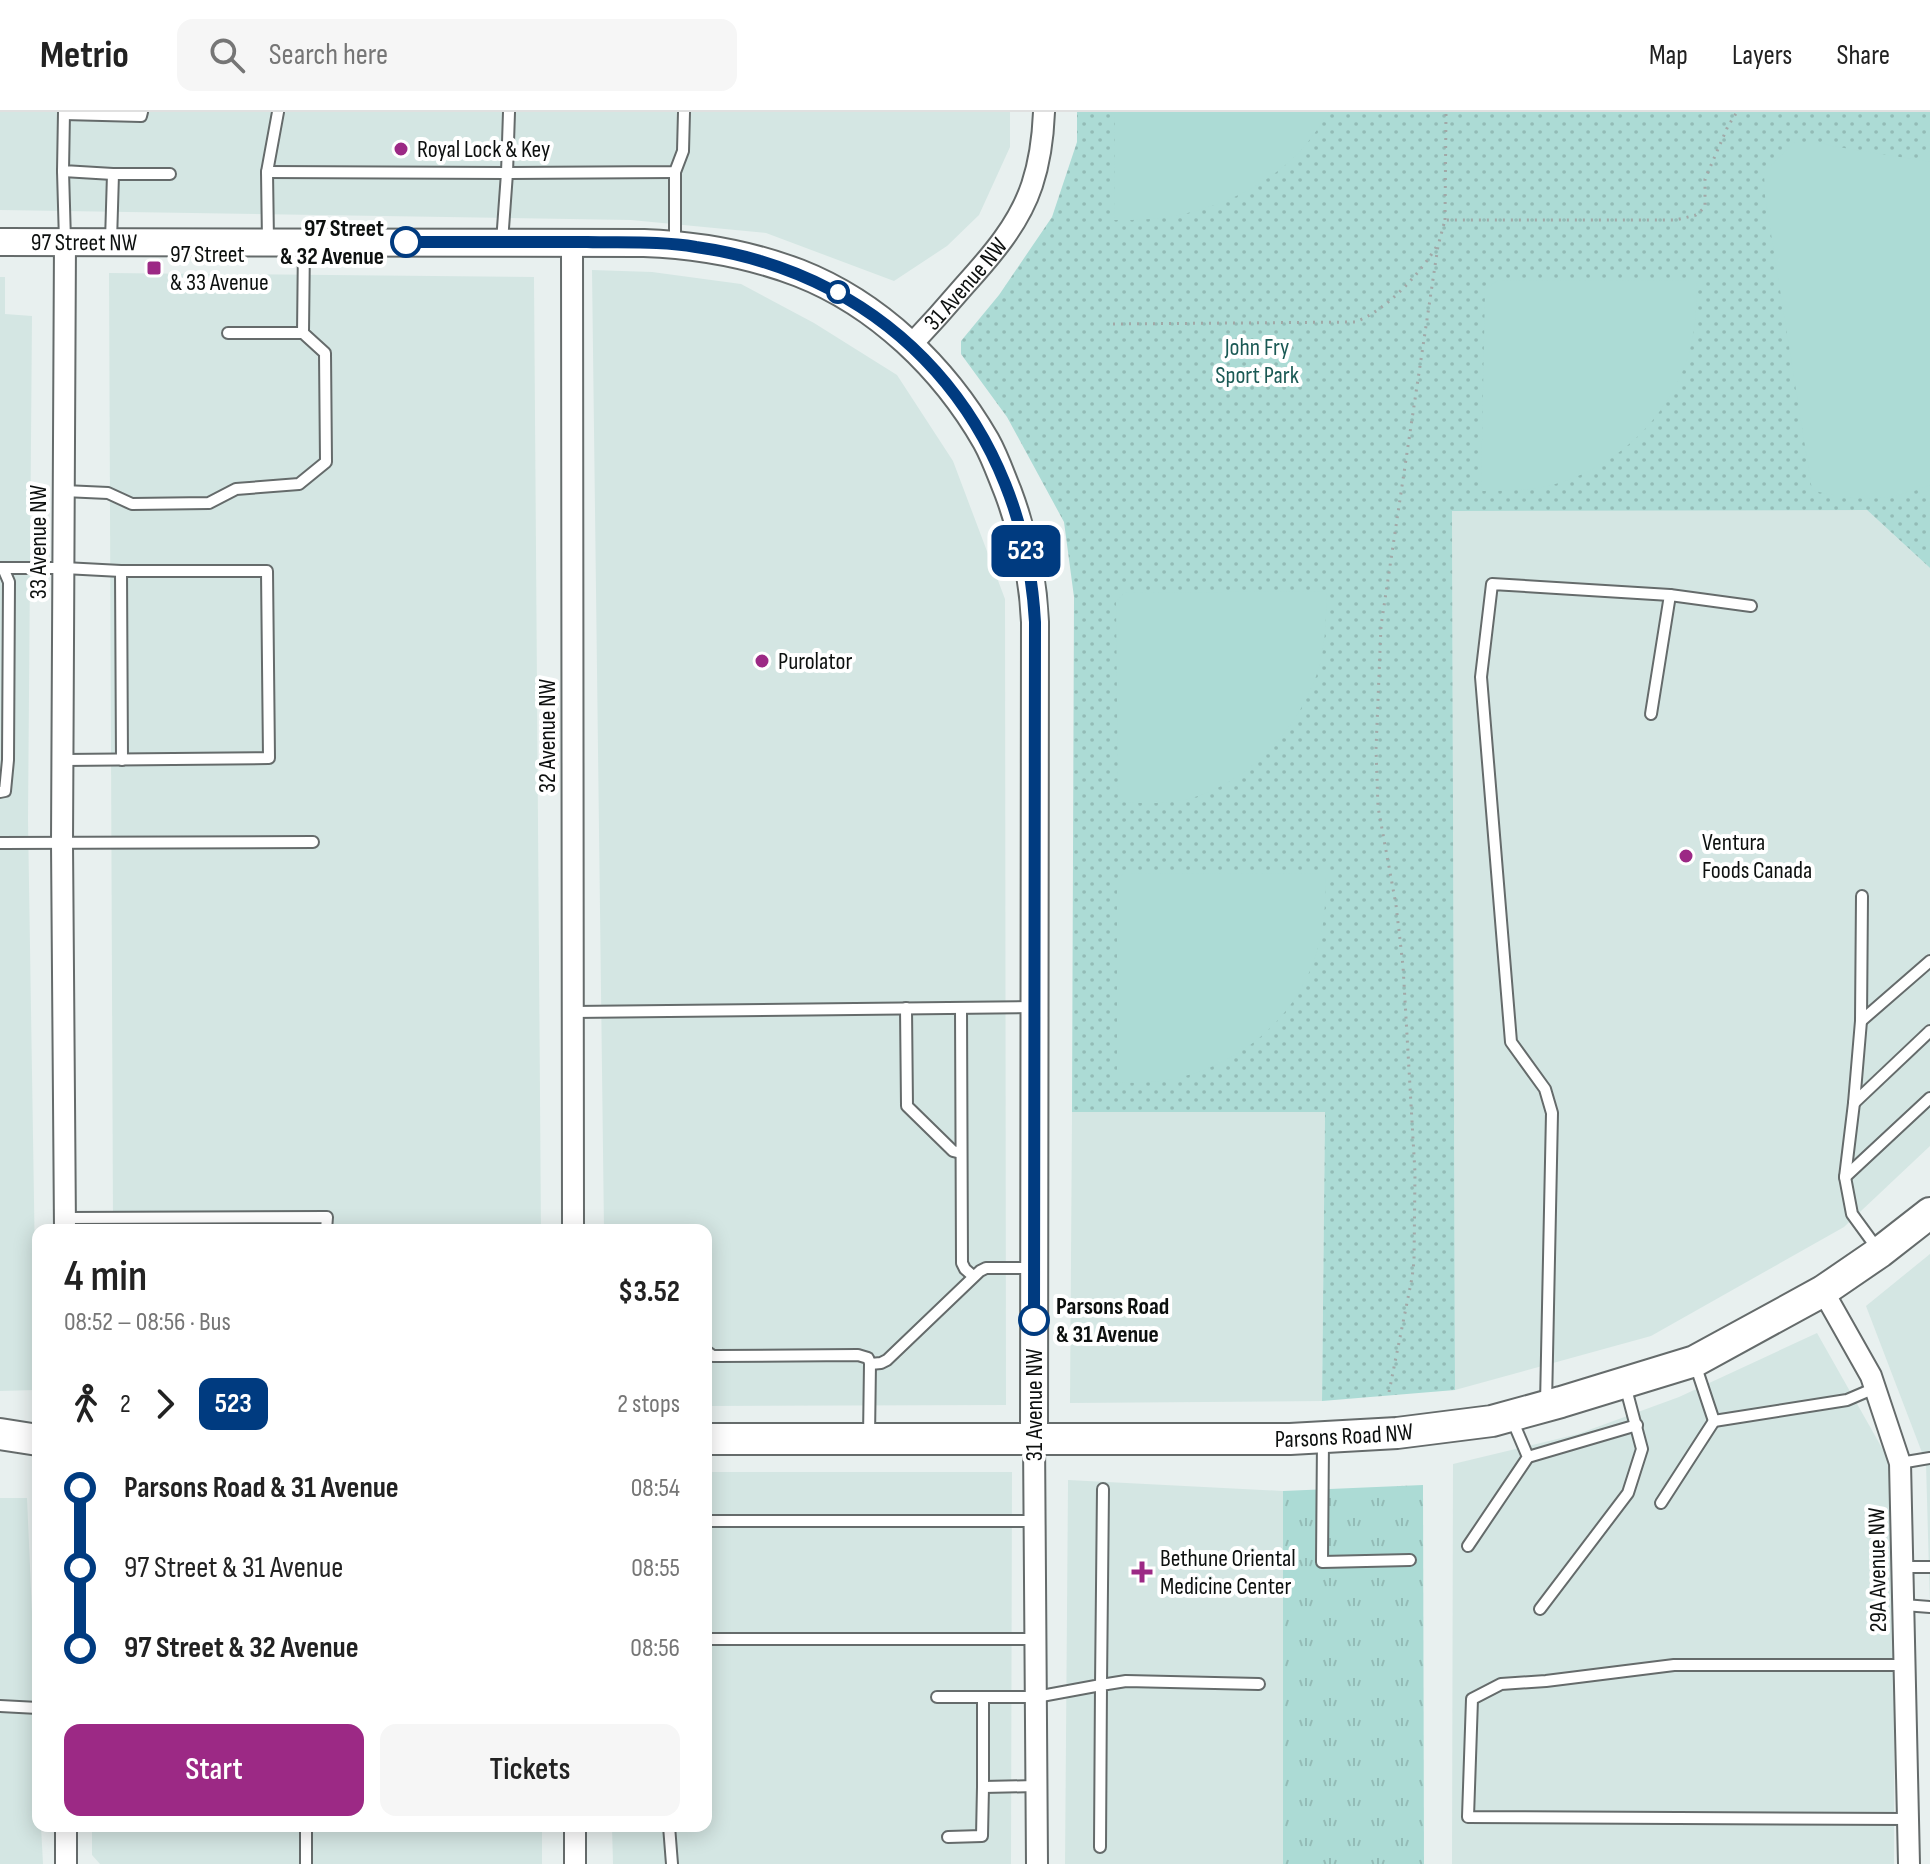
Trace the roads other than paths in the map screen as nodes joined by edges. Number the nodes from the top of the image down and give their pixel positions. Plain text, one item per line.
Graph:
1 (142, 112) edge
2 (278, 112) edge
3 (509, 112) edge
4 (684, 112) edge
5 (1044, 112) edge
6 (64, 113) edge
7 (63, 171) junction
8 (267, 172) junction
9 (675, 172) junction
10 (507, 173) junction
11 (113, 174) junction
12 (170, 174) dead end
13 (65, 241) junction
14 (111, 241) junction
15 (268, 241) junction
16 (304, 241) junction
17 (0, 242) edge
18 (502, 242) junction
19 (572, 242) junction
20 (675, 244) junction
21 (228, 333) dead end
22 (303, 333) junction
23 (911, 345) junction
24 (64, 491) junction
25 (1, 568) edge
26 (64, 568) junction
27 (121, 571) junction
28 (1670, 595) junction
29 (1751, 606) dead end
30 (4, 628) edge
31 (1651, 714) dead end
32 (63, 760) junction
33 (122, 760) junction
34 (0, 792) edge
35 (313, 842) dead end
36 (0, 843) edge
37 (62, 843) junction
38 (1862, 896) dead end
39 (1930, 961) edge
40 (1035, 1007) junction
41 (906, 1008) junction
42 (961, 1008) junction
43 (573, 1012) junction
44 (1861, 1021) junction
45 (1930, 1031) edge
46 (1930, 1098) edge
47 (1854, 1103) junction
48 (961, 1153) junction
49 (1845, 1177) junction
50 (1930, 1213) edge
51 (65, 1224) edge
52 (326, 1224) edge
53 (573, 1224) edge
54 (1880, 1252) junction
55 (1034, 1268) junction
56 (973, 1276) junction
57 (1823, 1291) junction
58 (712, 1355) edge
59 (1695, 1361) junction
60 (870, 1364) junction
61 (1625, 1383) junction
62 (1875, 1388) junction
63 (1546, 1406) junction
64 (1510, 1416) junction
65 (1714, 1421) junction
66 (1637, 1425) junction
67 (0, 1434) edge
68 (1034, 1438) junction
69 (1323, 1438) junction
70 (712, 1439) edge
71 (869, 1439) junction
72 (32, 1440) edge
73 (32, 1442) edge
74 (0, 1448) edge
75 (1528, 1457) junction
76 (1930, 1458) edge
77 (1900, 1463) junction
78 (1103, 1489) dead end
79 (1661, 1503) dead end
80 (712, 1521) edge
81 (1035, 1521) junction
82 (1468, 1546) dead end
83 (1410, 1560) dead end
84 (1903, 1567) junction
85 (1930, 1567) edge
86 (1904, 1605) junction
87 (1930, 1607) edge
88 (1540, 1609) dead end
89 (712, 1639) edge
90 (1035, 1639) junction
91 (1905, 1665) junction
92 (1259, 1684) dead end
93 (1101, 1685) junction
94 (937, 1697) dead end
95 (983, 1697) junction
96 (1036, 1697) junction
97 (0, 1706) edge
98 (32, 1708) edge
99 (1036, 1786) junction
100 (983, 1787) junction
101 (1908, 1819) junction
102 (66, 1832) edge
103 (306, 1832) edge
104 (575, 1832) edge
105 (669, 1832) edge
106 (948, 1837) dead end
107 (1100, 1847) dead end
108 (66, 1864) edge
109 (306, 1864) edge
110 (575, 1864) edge
111 (672, 1864) edge
112 (1037, 1864) edge
113 (1909, 1864) edge

1 - 6 lane
2 - 8 lane
3 - 10 lane
4 - 9 lane
5 - 23 street, 31 Avenue NW
6 - 7 lane
7 - 11 lane
7 - 13 lane
8 - 10 lane
8 - 15 lane
9 - 10 lane
9 - 20 lane
10 - 18 lane
11 - 12 lane
11 - 14 lane
13 - 14 street, 97 Street NW
13 - 17 street, 97 Street NW
13 - 24 street, 33 Avenue NW
14 - 15 street, 97 Street NW
15 - 16 street, 97 Street NW
16 - 18 street, 97 Street NW
16 - 22 lane
18 - 19 street, 97 Street NW
19 - 20 street, 97 Street NW
19 - 43 street, 32 Avenue NW
20 - 23 street, 97 Street NW
21 - 22 lane
22 - 24 lane
23 - 40 street, 31 Avenue NW
24 - 26 street, 33 Avenue NW
25 - 26 lane
25 - 30 lane
26 - 27 lane
26 - 32 street, 33 Avenue NW
27 - 33 lane
27 - 33 lane
28 - 29 lane
28 - 31 lane
28 - 63 lane
30 - 34 lane
32 - 33 lane
32 - 37 street, 33 Avenue NW
35 - 37 lane
36 - 37 lane
37 - 51 street, 33 Avenue NW
38 - 44 lane
39 - 44 lane
40 - 42 lane
40 - 55 street, 31 Avenue NW
41 - 42 lane
41 - 43 lane
41 - 48 lane
42 - 48 lane
43 - 53 street, 32 Avenue NW
44 - 47 lane
45 - 47 lane
46 - 49 lane
47 - 49 lane
48 - 56 lane
49 - 54 lane
50 - 54 main road, Parsons Road NW
51 - 52 lane
54 - 57 main road, Parsons Road NW
55 - 56 lane
55 - 68 street, 31 Avenue NW
56 - 60 lane
57 - 59 main road, Parsons Road NW
57 - 62 street, 29A Avenue NW
58 - 60 lane
59 - 61 main road, Parsons Road NW
59 - 65 lane
60 - 71 lane
61 - 63 main road, Parsons Road NW
61 - 66 lane
62 - 65 lane
62 - 77 street, 29A Avenue NW
63 - 64 main road, Parsons Road NW
64 - 69 main road, Parsons Road NW
64 - 75 lane
65 - 79 lane
66 - 75 lane
66 - 88 lane
67 - 72 main road
68 - 69 main road, Parsons Road NW
68 - 71 main road, Parsons Road NW
68 - 81 street, 31 Avenue NW
69 - 83 lane
70 - 71 main road, Parsons Road NW
73 - 74 main road
75 - 82 lane
76 - 77 lane
77 - 84 street, 29A Avenue NW
78 - 93 lane
80 - 81 lane
81 - 90 street, 31 Avenue NW
84 - 85 lane
84 - 86 street, 29A Avenue NW
86 - 87 lane
86 - 91 street, 29A Avenue NW
89 - 90 lane
90 - 96 street, 31 Avenue NW
91 - 101 street, 29A Avenue NW
91 - 101 lane
92 - 93 lane
93 - 96 lane
93 - 107 lane
94 - 95 lane
95 - 96 lane
95 - 100 lane
96 - 99 street, 31 Avenue NW
97 - 98 lane
99 - 100 lane
99 - 112 street, 31 Avenue NW
100 - 106 lane
101 - 113 street, 29A Avenue NW
102 - 108 street
103 - 109 lane
104 - 110 street
105 - 111 lane

